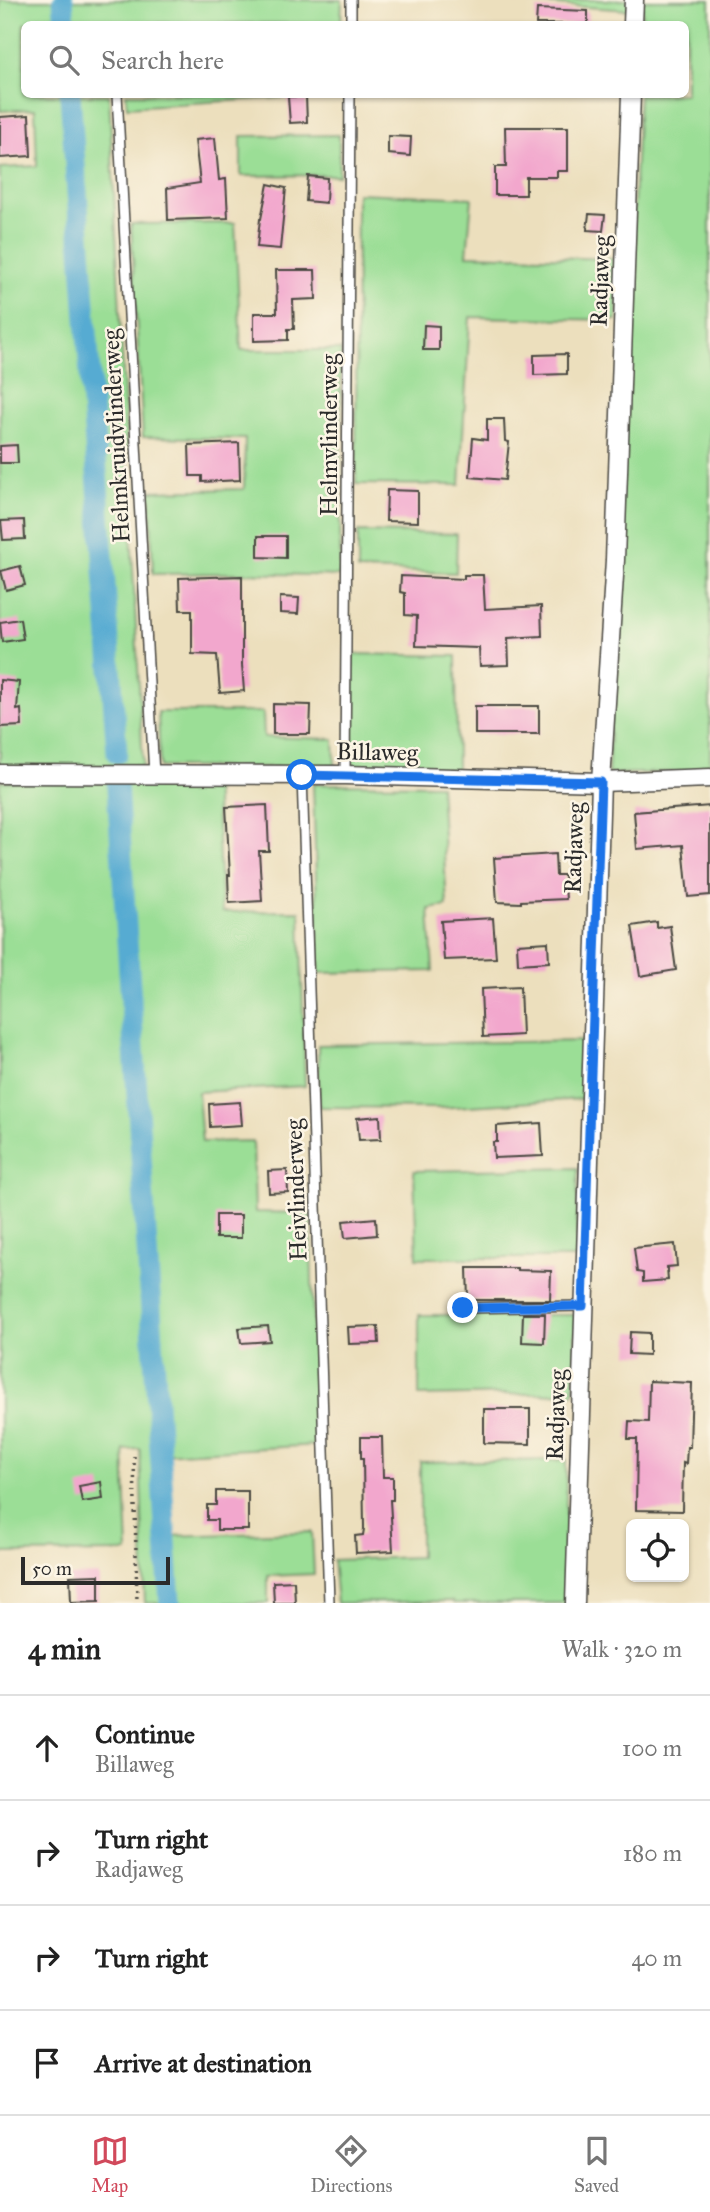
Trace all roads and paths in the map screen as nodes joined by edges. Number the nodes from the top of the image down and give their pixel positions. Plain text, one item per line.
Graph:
1 (351, 0) edge
2 (634, 0) edge
3 (351, 21) edge
4 (633, 21) edge
5 (117, 98) edge
6 (350, 98) edge
7 (631, 98) edge
8 (0, 774) edge
9 (154, 775) junction
10 (302, 775) junction
11 (345, 775) junction
12 (710, 778) edge
13 (601, 782) junction
14 (583, 1306) junction
15 (463, 1308) dead end
16 (134, 1456) dead end
17 (137, 1603) edge
18 (328, 1603) edge
19 (575, 1603) edge

1 - 3 lane
2 - 4 street
5 - 9 lane, Helmkruidvlinderweg
6 - 11 lane, Helmvlinderweg
7 - 13 street, Radjaweg
8 - 9 street, Billaweg
9 - 10 street, Billaweg
10 - 11 street, Billaweg
10 - 18 lane, Heivlinderweg
11 - 13 street, Billaweg
12 - 13 street, Billaweg
13 - 14 street, Radjaweg
14 - 15 lane
14 - 19 street, Radjaweg
16 - 17 path

